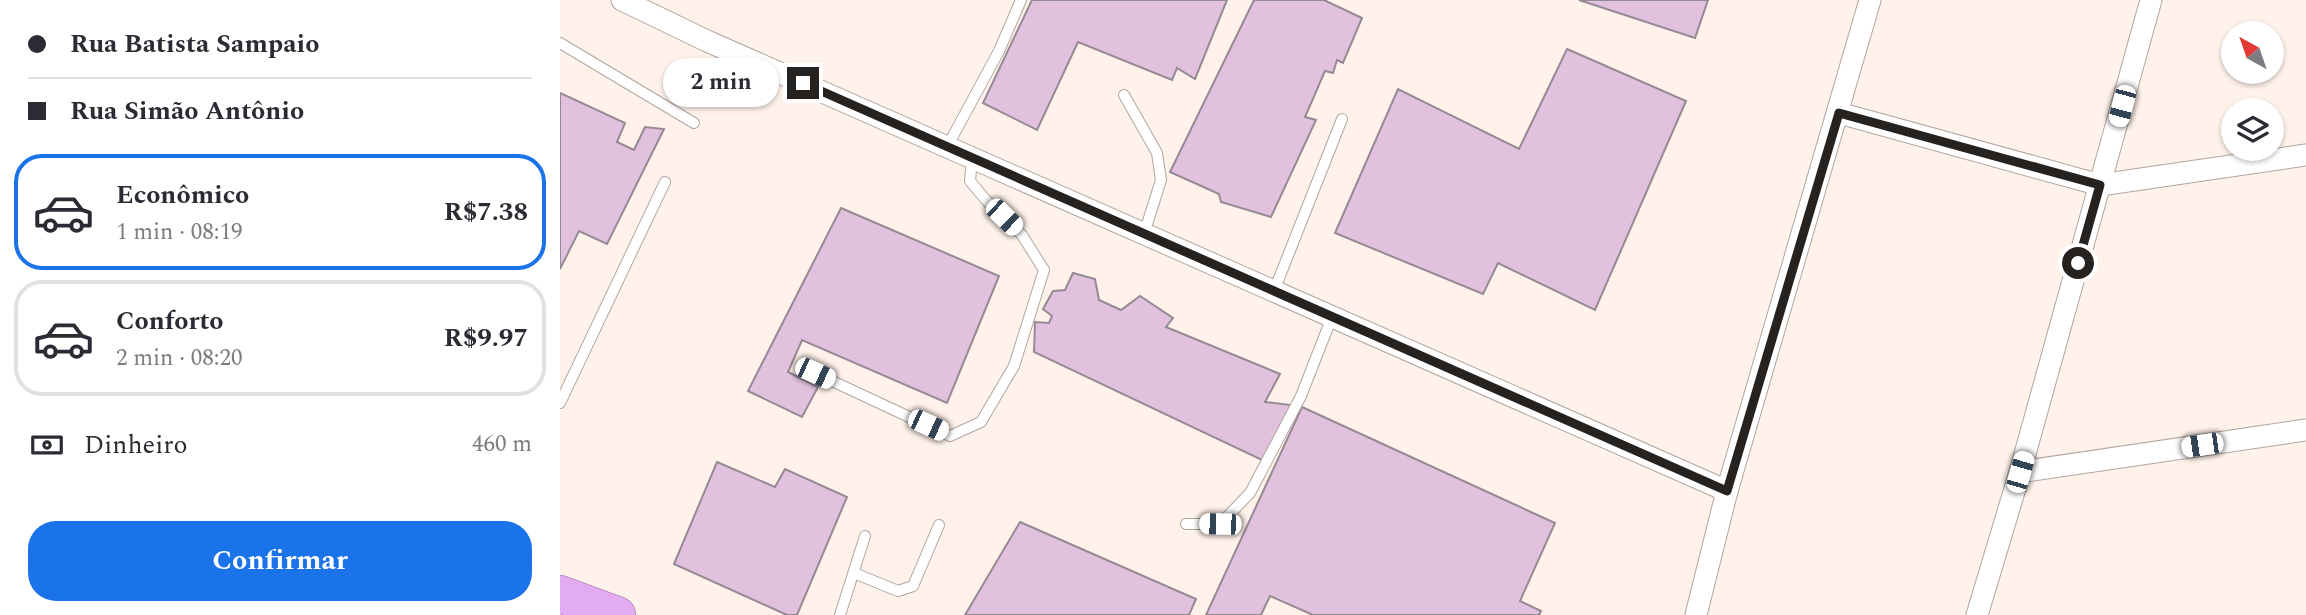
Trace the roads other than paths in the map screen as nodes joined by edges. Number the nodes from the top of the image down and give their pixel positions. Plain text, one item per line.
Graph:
1 (622, 0) edge
2 (1021, 0) edge
3 (1870, 0) edge
4 (2151, 0) edge
5 (560, 43) edge
6 (1124, 95) dead end
7 (1839, 113) junction
8 (1342, 119) dead end
9 (694, 123) dead end
10 (947, 147) junction
11 (2306, 155) edge
12 (972, 158) junction
13 (664, 182) dead end
14 (2100, 185) junction
15 (1144, 234) junction
16 (1274, 291) junction
17 (1332, 317) junction
18 (815, 373) dead end
19 (560, 403) edge
20 (2306, 430) edge
21 (2020, 472) junction
22 (1727, 491) junction
23 (1186, 524) dead end
24 (939, 526) dead end
25 (865, 536) dead end
26 (854, 573) junction
27 (560, 594) edge
28 (617, 615) edge
29 (840, 615) edge
30 (1696, 615) edge
31 (1977, 615) edge

1 - 10 street
2 - 10 lane
3 - 7 street
4 - 14 street
5 - 9 lane
6 - 15 lane
7 - 14 street
7 - 22 street
8 - 16 lane
10 - 12 street
11 - 14 street
12 - 15 street
12 - 18 lane
13 - 19 lane
14 - 21 street
15 - 16 street
16 - 17 street
17 - 22 street
17 - 23 lane
20 - 21 street
21 - 31 street
22 - 30 street
24 - 26 lane
25 - 26 lane
26 - 29 lane
27 - 28 highway

